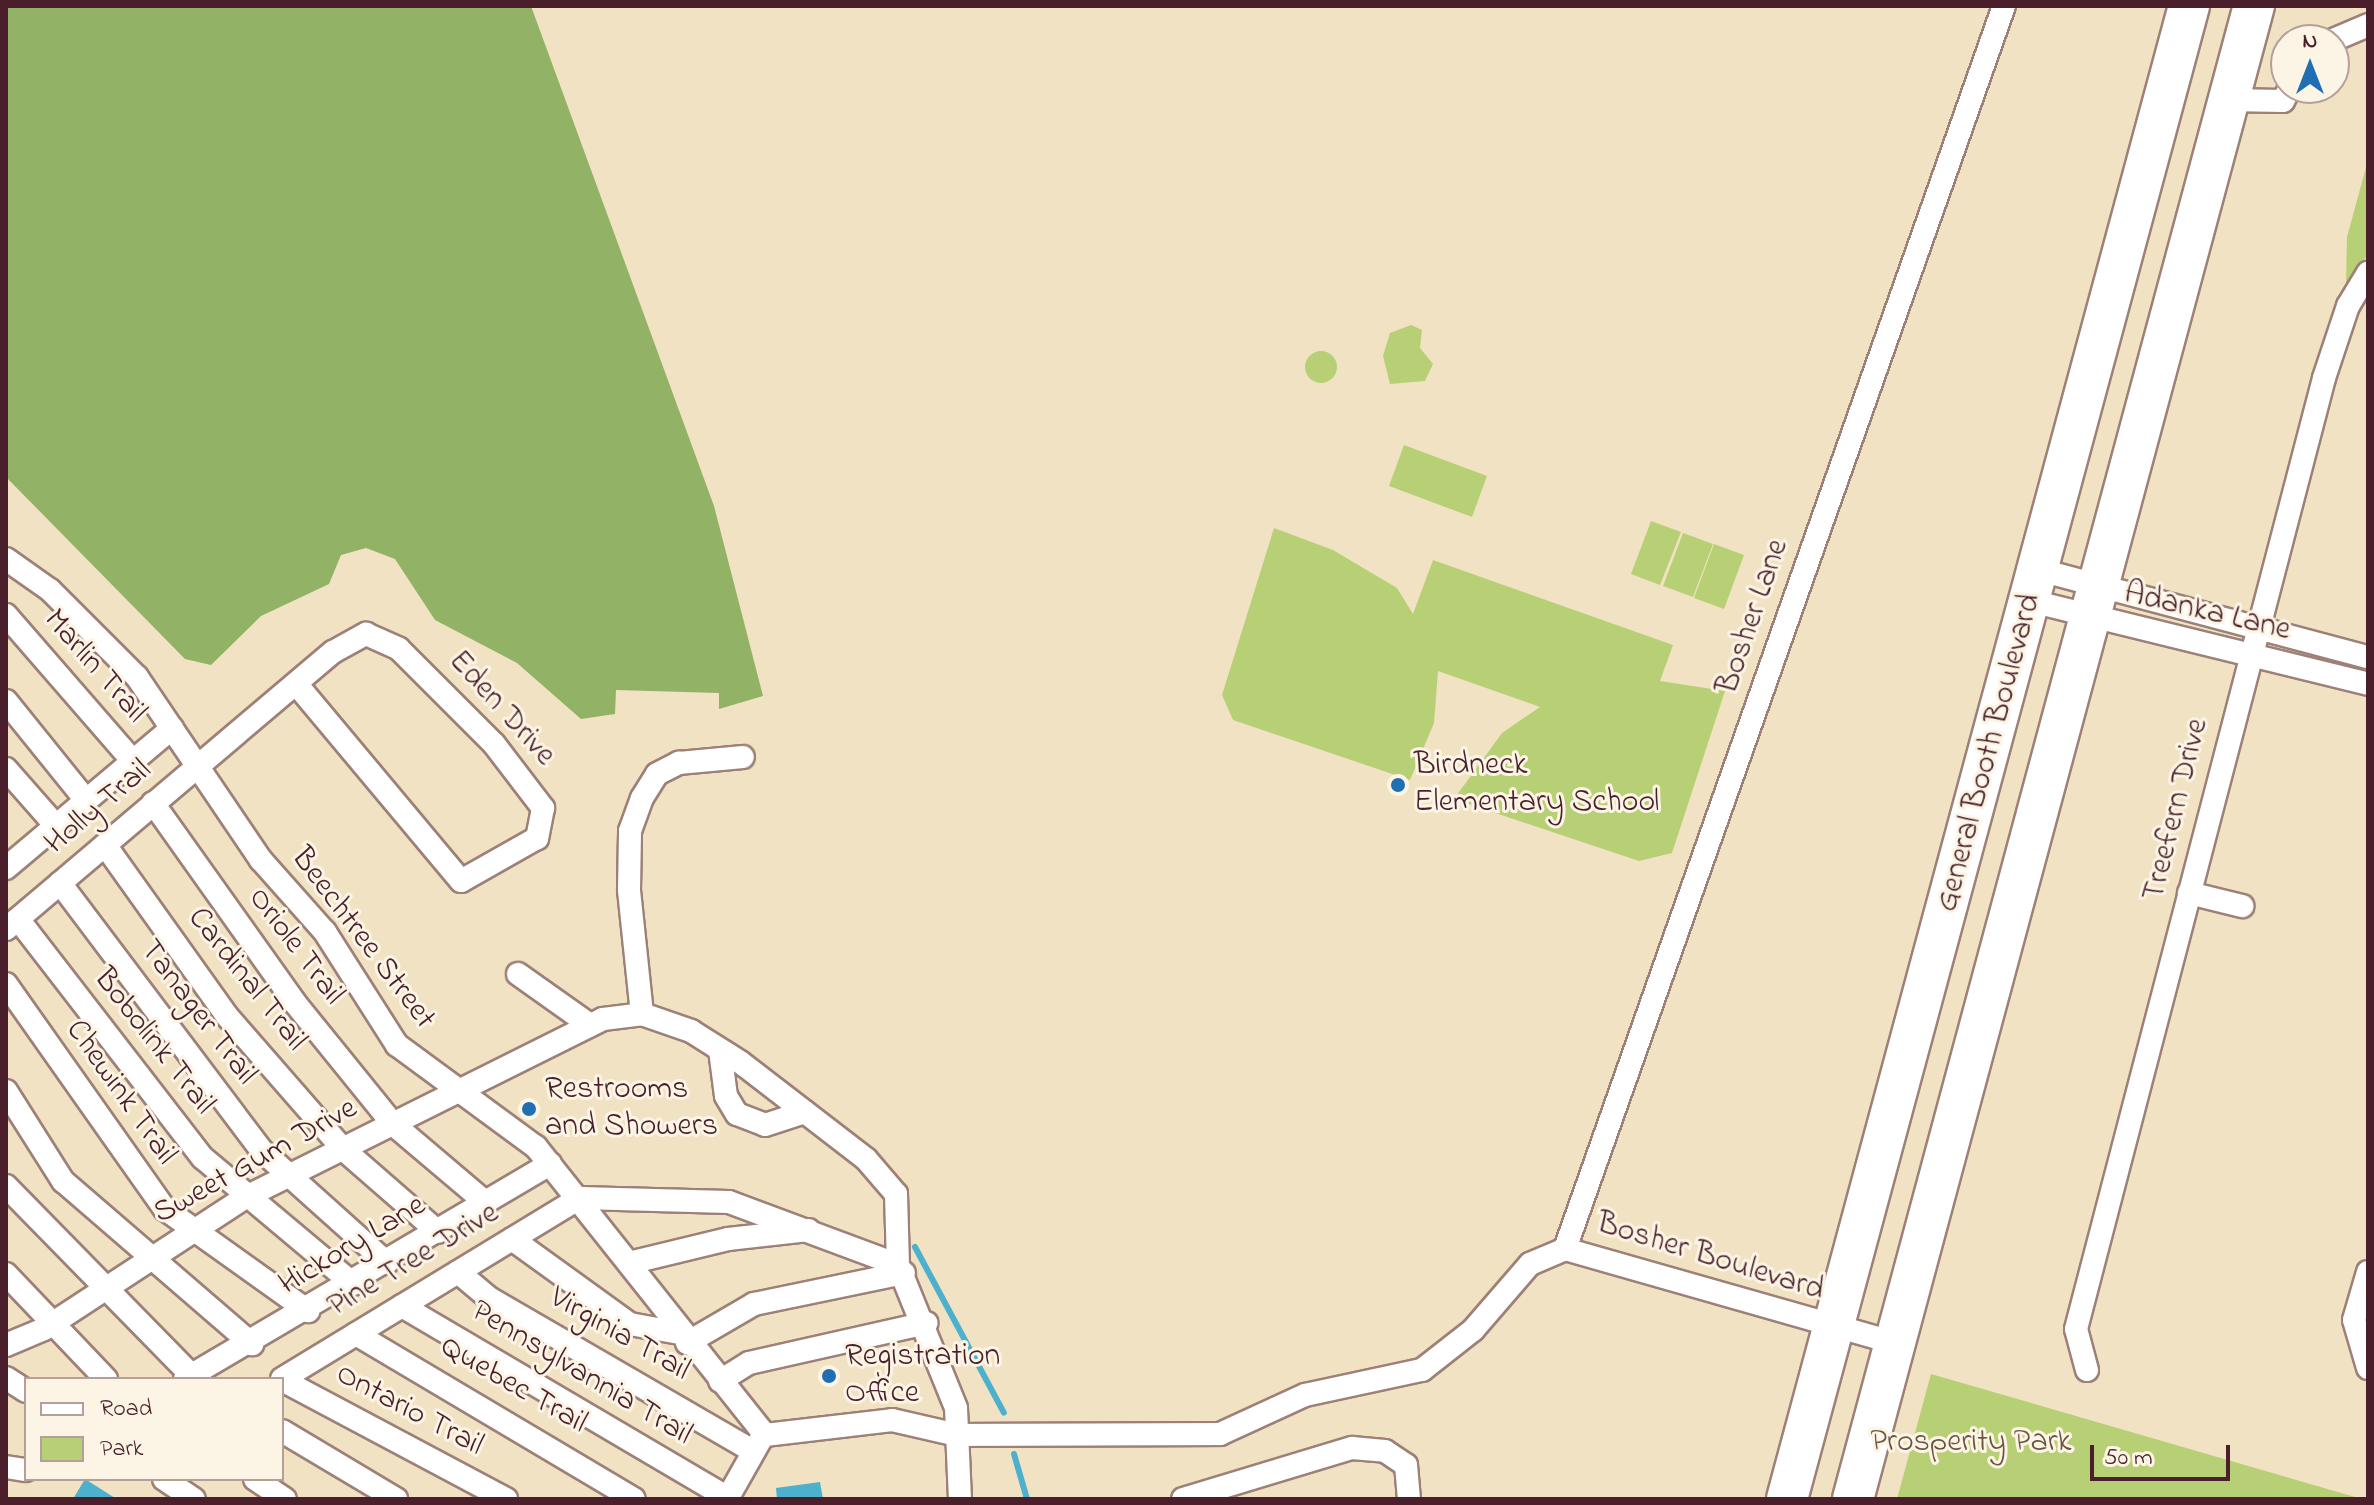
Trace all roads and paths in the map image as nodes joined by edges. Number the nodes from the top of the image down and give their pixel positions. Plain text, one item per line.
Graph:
1 (2004, 6) edge
2 (2189, 6) edge
3 (2254, 6) edge
4 (2228, 100) junction
5 (2270, 101) edge
6 (2368, 273) edge
7 (6, 559) edge
8 (2036, 586) junction
9 (2090, 600) junction
10 (6, 615) edge
11 (2257, 628) junction
12 (2250, 656) junction
13 (2368, 657) edge
14 (2368, 684) edge
15 (297, 685) junction
16 (6, 701) edge
17 (172, 728) junction
18 (743, 757) dead end
19 (133, 761) junction
20 (197, 766) junction
21 (6, 769) edge
22 (86, 800) junction
23 (153, 803) junction
24 (56, 826) junction
25 (105, 845) junction
26 (7, 866) edge
27 (60, 883) junction
28 (2189, 893) junction
29 (2242, 906) dead end
30 (12, 924) edge
31 (518, 974) dead end
32 (6, 984) edge
33 (642, 1014) junction
34 (590, 1025) junction
35 (720, 1050) junction
36 (6, 1091) edge
37 (459, 1091) junction
38 (805, 1112) junction
39 (393, 1124) junction
40 (343, 1149) junction
41 (550, 1164) junction
42 (290, 1176) junction
43 (6, 1186) edge
44 (244, 1198) junction
45 (580, 1198) junction
46 (486, 1203) junction
47 (195, 1228) junction
48 (818, 1229) junction
49 (438, 1232) junction
50 (512, 1239) junction
51 (1565, 1249) junction
52 (151, 1257) junction
53 (387, 1263) junction
54 (629, 1263) junction
55 (901, 1269) junction
56 (458, 1272) junction
57 (2368, 1272) edge
58 (6, 1274) edge
59 (353, 1284) junction
60 (104, 1289) junction
61 (402, 1306) junction
62 (308, 1311) junction
63 (53, 1323) junction
64 (927, 1323) junction
65 (1831, 1328) junction
66 (356, 1334) junction
67 (683, 1338) junction
68 (1894, 1343) junction
69 (252, 1344) junction
70 (6, 1345) edge
71 (2368, 1368) edge
72 (2087, 1370) dead end
73 (104, 1377) edge
74 (189, 1377) edge
75 (6, 1378) edge
76 (284, 1379) edge
77 (284, 1381) edge
78 (720, 1381) junction
79 (24, 1390) edge
80 (284, 1432) edge
81 (957, 1435) junction
82 (758, 1442) junction
83 (258, 1481) edge
84 (170, 1486) edge
85 (194, 1499) edge
86 (285, 1499) edge
87 (396, 1499) edge
88 (506, 1499) edge
89 (634, 1499) edge
90 (727, 1499) edge
91 (960, 1499) edge
92 (1183, 1499) edge
93 (1409, 1499) edge
94 (1787, 1499) edge
95 (1853, 1499) edge

1 - 51 street, Bosher Lane
2 - 8 highway, General Booth Boulevard
3 - 4 highway, General Booth Boulevard
4 - 5 street
4 - 9 highway, General Booth Boulevard
6 - 11 street, Treefern Drive
7 - 17 street, Beechtree Street
8 - 9 street, Adanka Lane
8 - 9 street, Adanka Lane
8 - 65 highway, General Booth Boulevard
9 - 11 street, Adanka Lane
9 - 12 street, Adanka Lane
9 - 68 highway, General Booth Boulevard
10 - 19 street, Marlin Trail
11 - 12 street, Treefern Drive
11 - 13 street, Adanka Lane
12 - 14 street, Adanka Lane
12 - 28 street, Treefern Drive
15 - 15 street, Eden Drive
15 - 20 street, Eden Drive
16 - 22 street
17 - 19 street
17 - 20 street, Beechtree Street
18 - 33 street
19 - 22 street
20 - 23 street, Holly Trail
20 - 37 street, Beechtree Street
21 - 24 street
22 - 24 street
23 - 25 street, Holly Trail
23 - 39 street, Oriole Trail
24 - 26 street
25 - 27 street, Holly Trail
25 - 40 street, Cardinal Trail
27 - 30 street, Holly Trail
27 - 42 street, Tanager Trail
28 - 29 street
28 - 72 street, Treefern Drive
30 - 44 street, Bobolink Trail
31 - 34 street
32 - 47 street, Chewink Trail
33 - 34 street, Sweet Gum Drive
33 - 35 street
34 - 37 street, Sweet Gum Drive
35 - 38 street
35 - 38 street
36 - 52 street
37 - 39 street, Sweet Gum Drive
37 - 41 street, Beechtree Street
38 - 55 street
39 - 40 street, Sweet Gum Drive
39 - 46 street, Oriole Trail
40 - 42 street, Sweet Gum Drive
40 - 49 street, Cardinal Trail
41 - 45 street, Beechtree Street
41 - 46 street, Hickory Lane
42 - 44 street, Sweet Gum Drive
42 - 53 street, Tanager Trail
43 - 60 street
44 - 47 street, Sweet Gum Drive
44 - 59 street, Bobolink Trail
45 - 48 street
45 - 50 street, Pine Tree Drive
45 - 54 street, Beechtree Street
46 - 49 street, Hickory Lane
47 - 52 street, Sweet Gum Drive
47 - 62 street, Chewink Trail
48 - 54 street
48 - 55 street
49 - 53 street, Hickory Lane
50 - 56 street, Pine Tree Drive
50 - 67 street
51 - 65 street, Bosher Boulevard
51 - 81 street, Bosher Boulevard
52 - 60 street, Sweet Gum Drive
52 - 69 street
53 - 59 street, Hickory Lane
54 - 67 street, Beechtree Street
55 - 64 street
55 - 67 street
56 - 61 street, Pine Tree Drive
56 - 82 street, Virginia Trail
57 - 71 street
58 - 63 street
59 - 62 street, Hickory Lane
60 - 63 street, Sweet Gum Drive
60 - 74 street
61 - 66 street, Pine Tree Drive
61 - 90 street, Pennsylvannia Trail
62 - 69 street, Hickory Lane
63 - 70 street, Sweet Gum Drive
63 - 73 street
64 - 78 street
64 - 81 street
65 - 68 street, Bosher Boulevard
65 - 94 highway, General Booth Boulevard
66 - 76 street, Pine Tree Drive
66 - 89 street, Quebec Trail
67 - 78 street, Beechtree Street
68 - 95 highway, General Booth Boulevard
69 - 74 street, Hickory Lane
75 - 79 street
77 - 88 street, Ontario Trail
78 - 82 street, Beechtree Street
80 - 87 street
81 - 82 street
81 - 91 street
82 - 90 street
83 - 86 street
84 - 85 street
92 - 93 street

